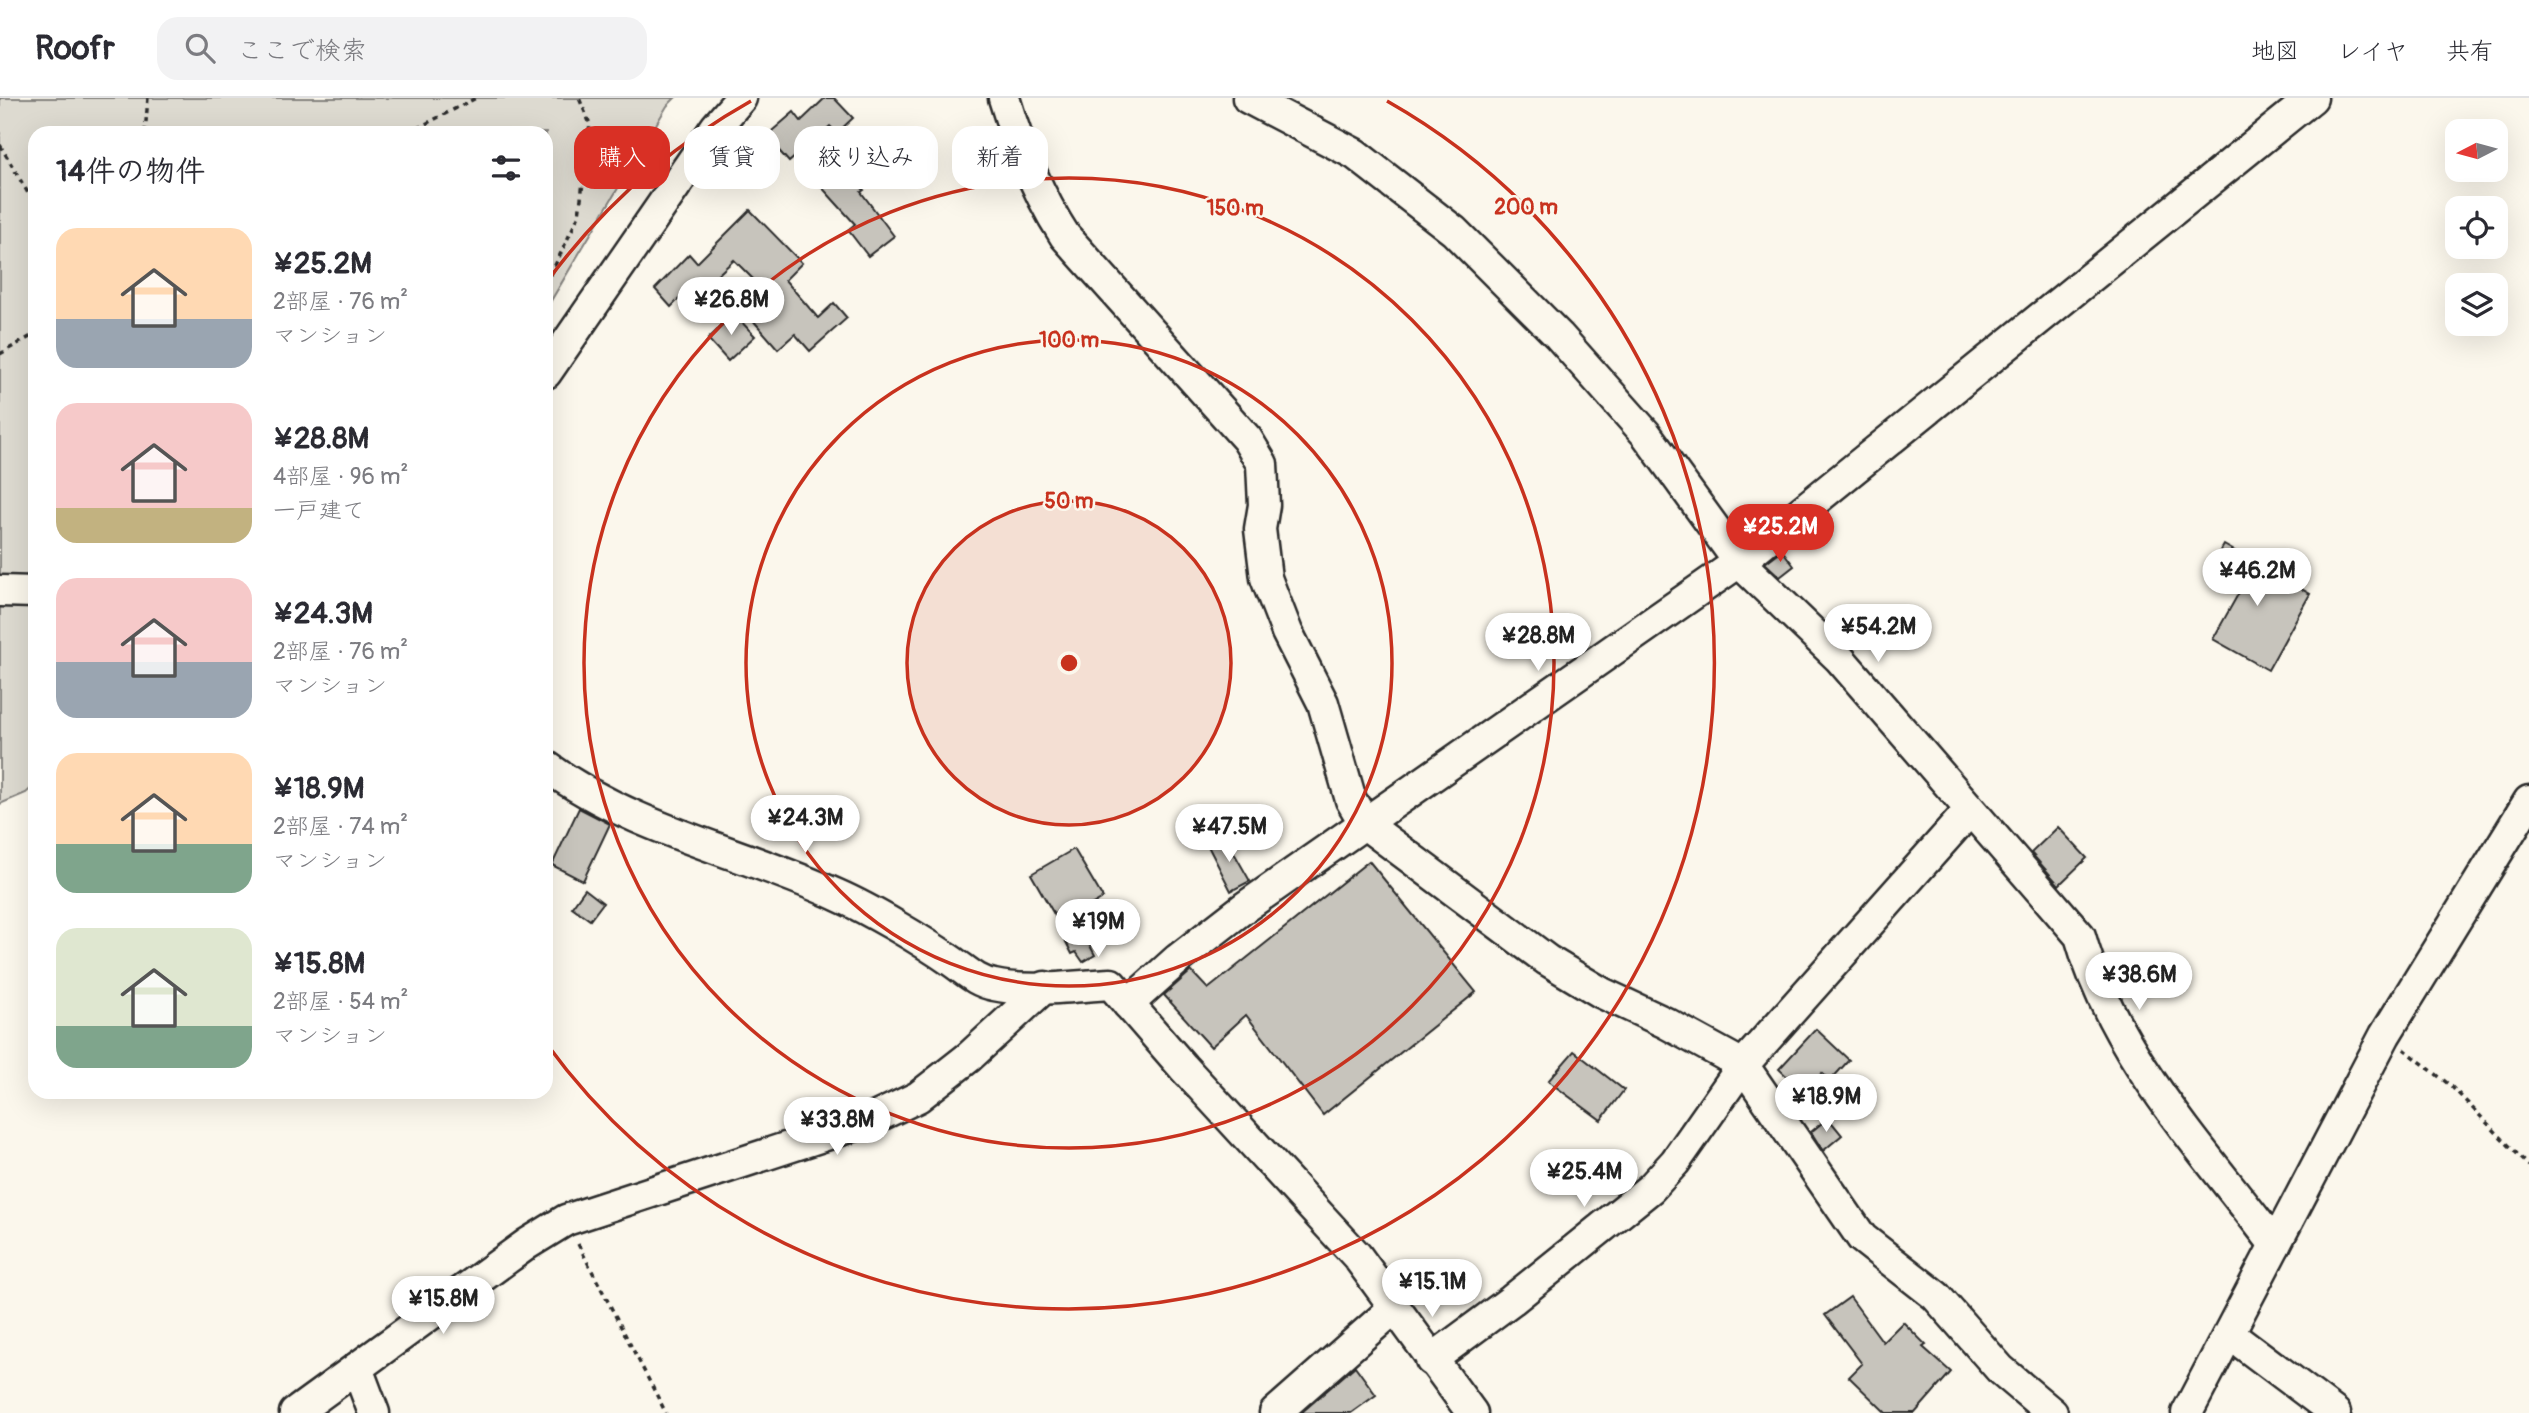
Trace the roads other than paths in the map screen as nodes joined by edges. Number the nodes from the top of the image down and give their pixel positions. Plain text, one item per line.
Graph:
1 (741, 98) edge
2 (1004, 98) edge
3 (1248, 98) edge
4 (2312, 98) edge
5 (553, 363) edge
6 (1739, 562) junction
7 (0, 591) edge
8 (28, 592) edge
9 (553, 771) edge
10 (2529, 801) edge
11 (1970, 810) junction
12 (1365, 824) junction
13 (1045, 987) junction
14 (1128, 1004) junction
15 (1743, 1065) junction
16 (2275, 1245) junction
17 (1393, 1309) junction
18 (2230, 1334) junction
19 (1431, 1360) junction
20 (357, 1368) junction
21 (295, 1413) edge
22 (374, 1413) edge
23 (1275, 1413) edge
24 (1472, 1413) edge
25 (2052, 1413) edge
26 (2187, 1413) edge
27 (2335, 1413) edge

1 - 5 street
2 - 12 street
3 - 6 street
4 - 6 street
6 - 11 street
6 - 12 street
7 - 8 street
9 - 13 street
10 - 16 street
11 - 15 street
11 - 16 street
12 - 14 street
12 - 15 street
13 - 14 street
13 - 20 street
14 - 17 street
15 - 19 street
15 - 25 street
16 - 18 street
17 - 19 street
17 - 23 street
18 - 26 street
18 - 27 street
19 - 24 street
20 - 21 street
20 - 22 street

